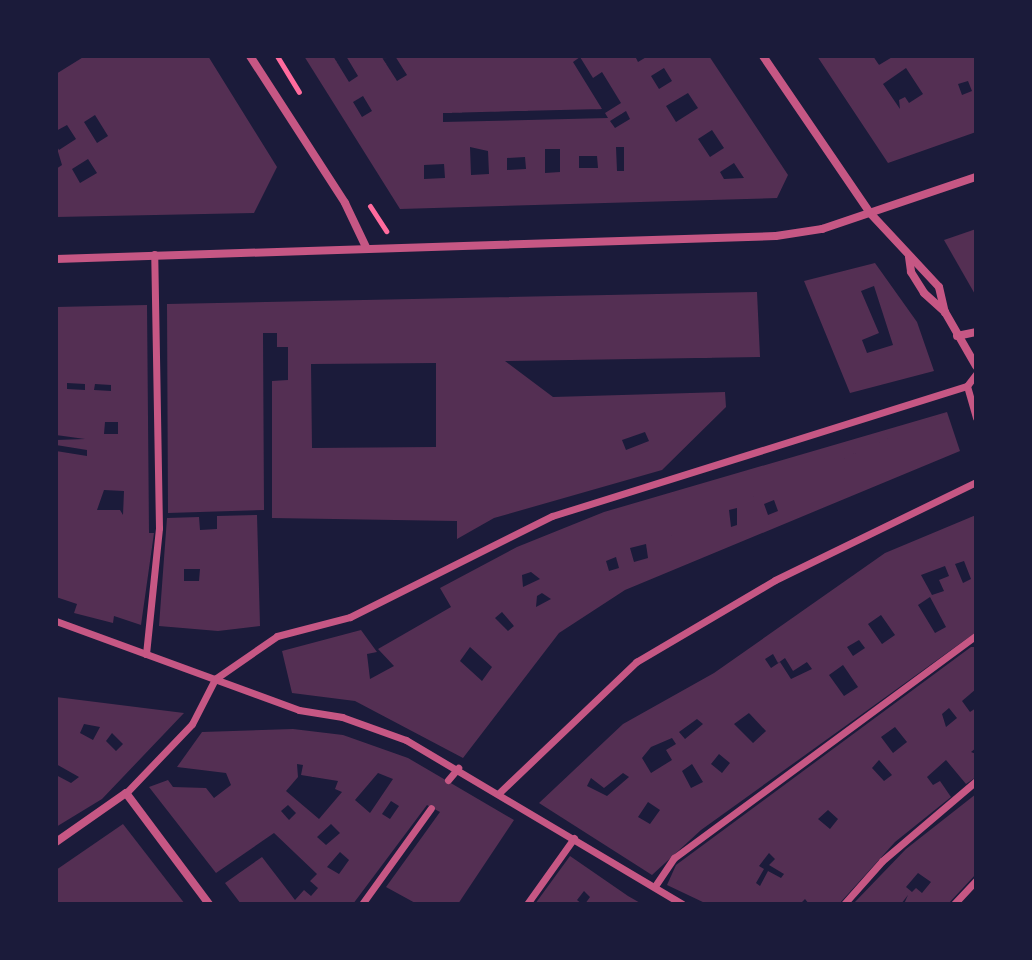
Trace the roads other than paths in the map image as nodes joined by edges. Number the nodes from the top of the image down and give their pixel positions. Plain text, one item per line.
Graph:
1 (250, 56) edge
2 (763, 56) edge
3 (976, 177) edge
4 (870, 213) junction
5 (366, 247) junction
6 (154, 254) junction
7 (909, 257) junction
8 (56, 259) edge
9 (945, 312) junction
10 (976, 332) edge
11 (957, 336) junction
12 (976, 366) edge
13 (976, 374) edge
14 (967, 386) junction
15 (976, 418) edge
16 (976, 482) edge
17 (56, 621) edge
18 (976, 635) edge
19 (146, 654) junction
20 (215, 679) junction
21 (458, 768) junction
22 (448, 780) dead end
23 (976, 781) edge
24 (126, 793) junction
25 (499, 793) junction
26 (431, 808) dead end
27 (574, 838) junction
28 (56, 842) edge
29 (976, 880) edge
30 (655, 886) junction
31 (209, 904) edge
32 (362, 904) edge
33 (527, 904) edge
34 (682, 904) edge
35 (844, 904) edge
36 (954, 904) edge

1 - 5 street
2 - 4 street
3 - 4 street
4 - 5 street
4 - 7 street
5 - 6 street
6 - 8 street
6 - 19 street
7 - 9 street
7 - 9 street
9 - 11 street
10 - 11 street
11 - 12 street
13 - 14 street
14 - 15 street
14 - 20 street
16 - 25 street
17 - 19 street
18 - 30 street
19 - 20 street
20 - 21 street
20 - 24 street
21 - 22 street
21 - 25 street
23 - 35 street
24 - 28 street
24 - 31 street
25 - 27 street
26 - 32 street
27 - 30 street
27 - 33 street
29 - 36 street
30 - 34 street

